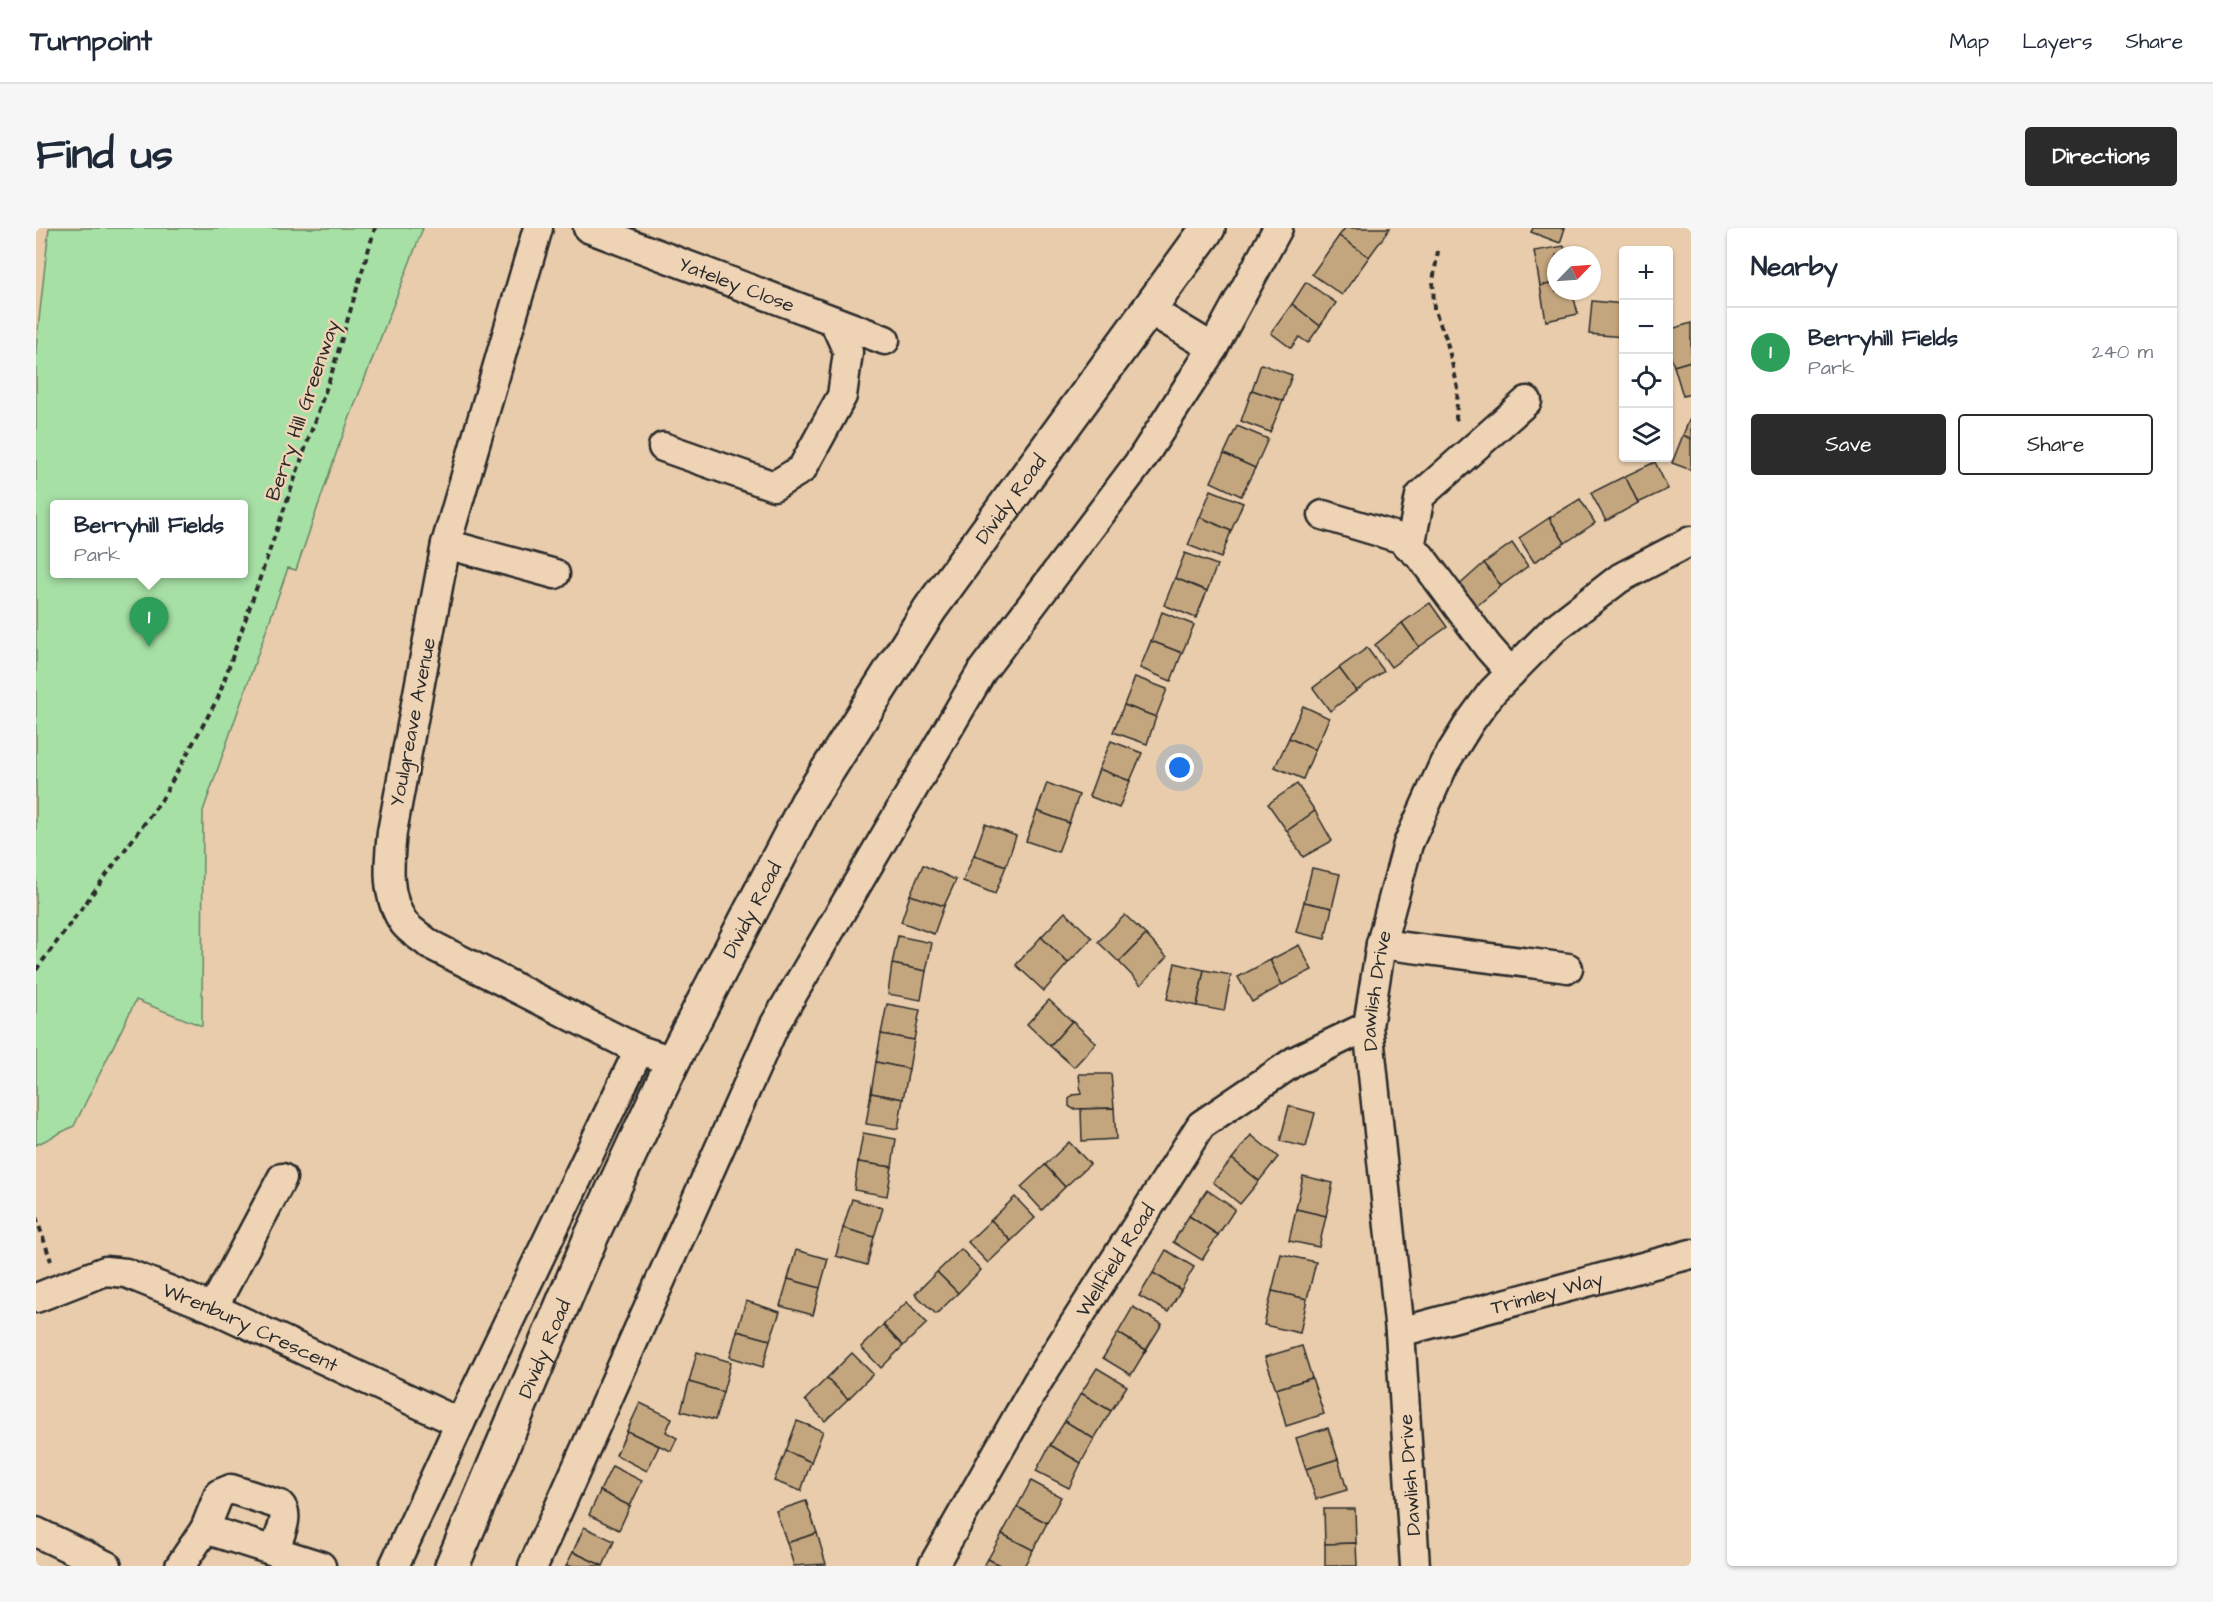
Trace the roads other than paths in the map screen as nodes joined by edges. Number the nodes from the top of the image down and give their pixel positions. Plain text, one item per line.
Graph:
1 (538, 228) edge
2 (588, 228) edge
3 (1208, 228) edge
4 (1278, 228) edge
5 (1148, 309) junction
6 (834, 321) junction
7 (885, 340) dead end
8 (1213, 348) junction
9 (1527, 401) dead end
10 (663, 447) dead end
11 (1323, 515) dead end
12 (1691, 541) edge
13 (446, 544) junction
14 (1410, 547) junction
15 (555, 574) dead end
16 (1511, 673) junction
17 (1381, 944) junction
18 (1568, 968) dead end
19 (1368, 1026) junction
20 (639, 1050) junction
21 (673, 1061) junction
22 (282, 1178) dead end
23 (1691, 1254) edge
24 (48, 1292) edge
25 (213, 1308) junction
26 (1400, 1332) junction
27 (460, 1423) junction
28 (205, 1529) junction
29 (36, 1532) edge
30 (274, 1551) junction
31 (107, 1566) edge
32 (180, 1566) edge
33 (321, 1566) edge
34 (394, 1566) edge
35 (452, 1566) edge
36 (533, 1566) edge
37 (933, 1566) edge
38 (1415, 1566) edge

1 - 13 street, Youlgreave Avenue
2 - 6 street, Yateley Close
3 - 5 main road, Dividy Road
4 - 8 street
5 - 8 street
5 - 21 main road, Dividy Road
6 - 7 street, Yateley Close
6 - 10 street
8 - 36 street
9 - 14 street
11 - 14 street
12 - 16 street, Dawlish Drive
13 - 15 street
13 - 20 street, Youlgreave Avenue
14 - 16 street
16 - 17 street, Dawlish Drive
17 - 18 street
17 - 19 street, Dawlish Drive
19 - 26 street, Dawlish Drive
19 - 37 street, Wellfield Road
20 - 21 street, Youlgreave Avenue
20 - 27 street
21 - 35 main road, Dividy Road
22 - 25 street
23 - 26 street, Trimley Way
24 - 25 street, Wrenbury Crescent
25 - 27 street, Wrenbury Crescent
26 - 38 street, Dawlish Drive
27 - 34 street
28 - 30 street
28 - 30 street
28 - 32 street
29 - 31 street
30 - 33 street

